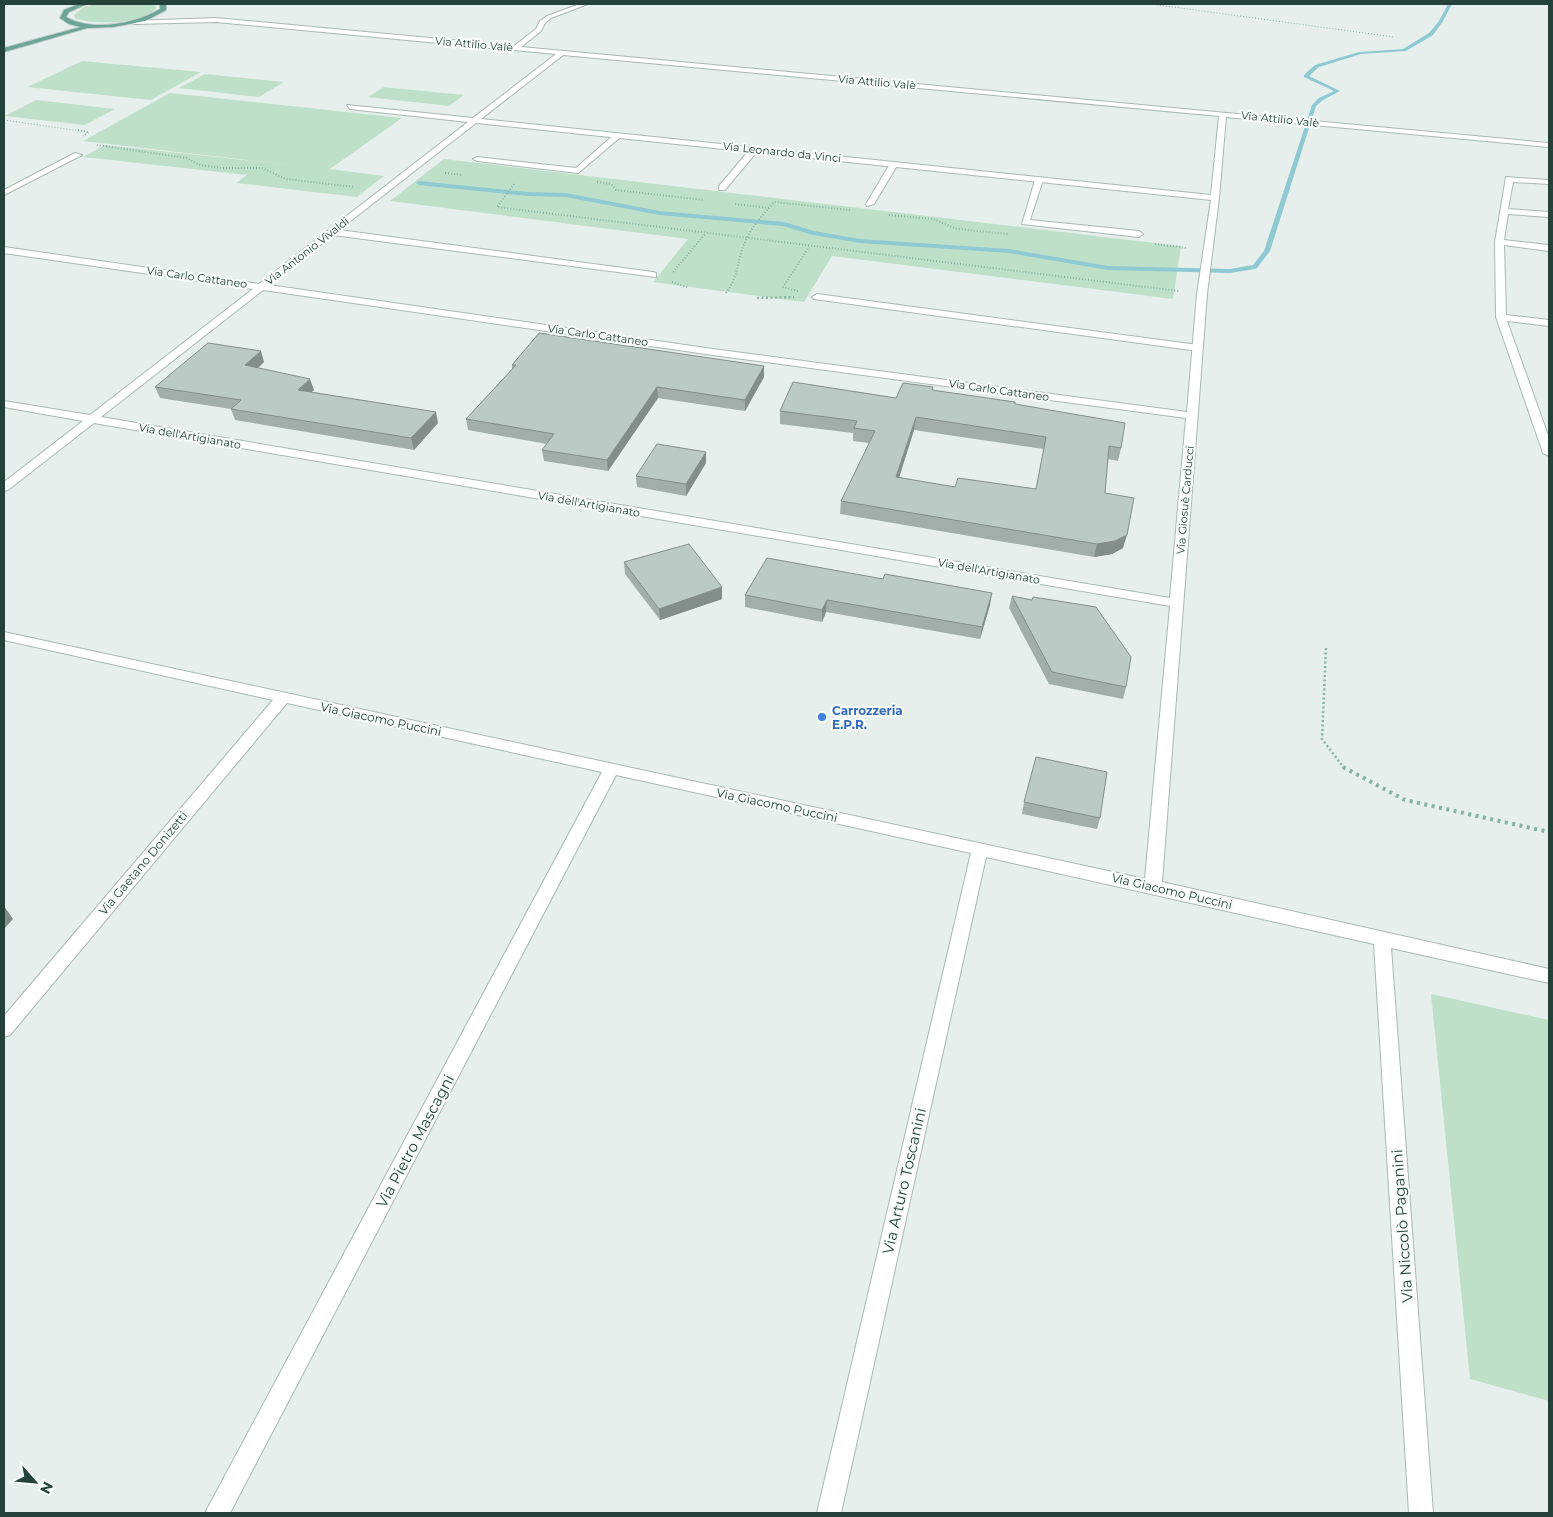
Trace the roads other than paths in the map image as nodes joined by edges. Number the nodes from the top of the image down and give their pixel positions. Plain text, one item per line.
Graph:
1 (84, 4) edge
2 (585, 4) edge
3 (164, 5) edge
4 (173, 10) dead end
5 (182, 14) dead end
6 (205, 20) junction
7 (134, 22) junction
8 (59, 25) junction
9 (98, 26) junction
10 (22, 43) junction
11 (515, 48) junction
12 (4, 50) edge
13 (562, 52) junction
14 (350, 107) dead end
15 (1223, 114) junction
16 (475, 120) junction
17 (619, 135) junction
18 (1549, 145) edge
19 (755, 149) junction
20 (78, 154) dead end
21 (477, 159) dead end
22 (894, 164) junction
23 (1039, 180) junction
24 (1549, 182) edge
25 (722, 188) dead end
26 (4, 193) edge
27 (1215, 198) junction
28 (870, 204) dead end
29 (1504, 211) junction
30 (1549, 215) edge
31 (331, 232) junction
32 (1139, 234) dead end
33 (1499, 242) junction
34 (1549, 248) edge
35 (4, 250) edge
36 (653, 275) road end
37 (262, 286) junction
38 (817, 297) road end
39 (1501, 317) junction
40 (1549, 323) edge
41 (1198, 348) junction
42 (4, 404) edge
43 (1193, 416) junction
44 (91, 419) junction
45 (1544, 427) edge
46 (1549, 453) edge
47 (4, 488) edge
48 (1175, 603) junction
49 (4, 636) edge
50 (282, 698) junction
51 (612, 768) junction
52 (980, 849) junction
53 (1153, 887) junction
54 (1382, 939) junction
55 (1549, 976) edge
56 (4, 1029) edge
57 (217, 1513) edge
58 (829, 1513) edge
59 (1421, 1513) edge

1 - 8 main road
2 - 11 street
3 - 4 street
3 - 7 main road
5 - 6 street, Via Attilio Valè
6 - 7 street, Via Attilio Valè
6 - 11 street, Via Attilio Valè
7 - 9 main road
8 - 9 main road
8 - 10 main road
9 - 10 main road
10 - 12 main road
11 - 13 street, Via Attilio Valè
13 - 15 street, Via Attilio Valè
13 - 16 street, Via Antonio Vivaldi
14 - 16 street, Via Leonardo da Vinci
15 - 18 street, Via Attilio Valè
15 - 27 street, Via Giosuè Carducci
16 - 17 street, Via Leonardo da Vinci
16 - 31 street, Via Antonio Vivaldi
17 - 19 street, Via Leonardo da Vinci
17 - 21 street
19 - 22 street, Via Leonardo da Vinci
19 - 25 street
20 - 26 street
22 - 23 street, Via Leonardo da Vinci
22 - 28 street
23 - 27 street, Via Leonardo da Vinci
23 - 32 street
24 - 29 street
27 - 41 street, Via Giosuè Carducci
29 - 30 street
29 - 33 street
31 - 36 street
31 - 37 street, Via Antonio Vivaldi
33 - 34 street
33 - 39 street
35 - 37 street, Via Carlo Cattaneo
37 - 43 street, Via Carlo Cattaneo
37 - 44 street, Via Antonio Vivaldi
38 - 41 street
39 - 40 street
39 - 45 street
41 - 43 street, Via Giosuè Carducci
42 - 44 street, Via dell'Artigianato
43 - 48 street, Via Giosuè Carducci
44 - 47 street, Via Antonio Vivaldi
44 - 48 street, Via dell'Artigianato
45 - 46 street
48 - 53 street, Via Giosuè Carducci
49 - 50 street, Via Giacomo Puccini
50 - 51 street, Via Giacomo Puccini
50 - 56 street, Via Gaetano Donizetti
51 - 52 street, Via Giacomo Puccini
51 - 57 street, Via Pietro Mascagni
52 - 53 street, Via Giacomo Puccini
52 - 58 street, Via Arturo Toscanini
53 - 54 street, Via Giacomo Puccini
54 - 55 street, Via Giacomo Puccini
54 - 59 street, Via Niccolò Paganini

